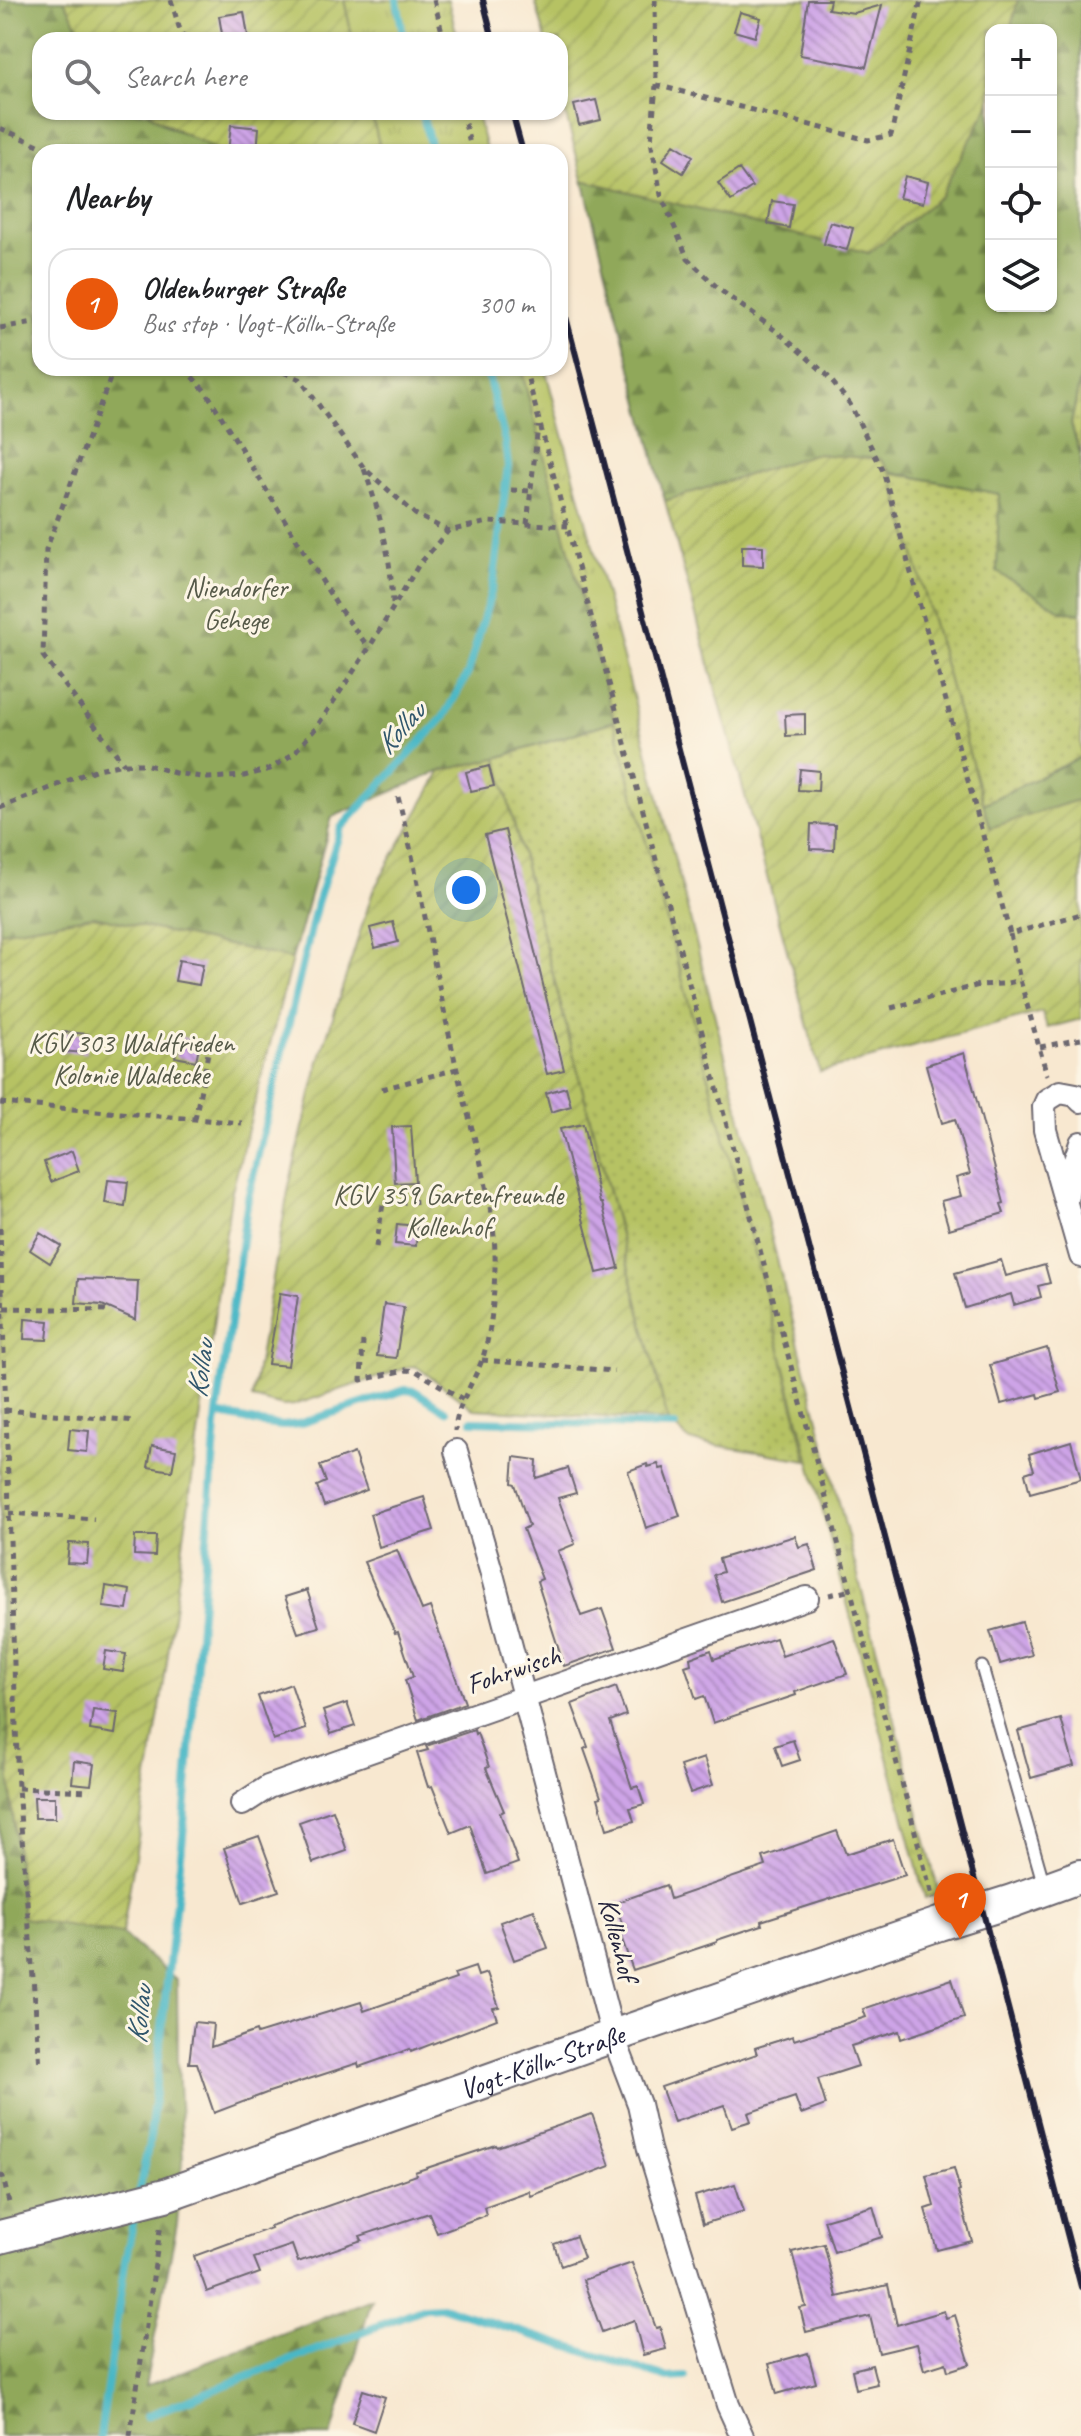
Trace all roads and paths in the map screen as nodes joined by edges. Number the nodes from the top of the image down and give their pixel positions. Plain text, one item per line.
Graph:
1 (171, 0) edge
2 (434, 0) edge
3 (655, 0) edge
4 (921, 0) edge
5 (182, 32) edge
6 (442, 32) edge
7 (656, 85) junction
8 (464, 120) edge
9 (0, 128) edge
10 (36, 144) edge
11 (470, 144) edge
12 (32, 322) edge
13 (0, 328) edge
14 (111, 376) edge
15 (191, 376) edge
16 (293, 376) edge
17 (527, 376) edge
18 (538, 422) junction
19 (364, 468) junction
20 (511, 490) dead end
21 (531, 491) junction
22 (527, 524) junction
23 (568, 526) junction
24 (448, 531) junction
25 (393, 605) junction
26 (369, 648) junction
27 (124, 764) junction
28 (398, 797) dead end
29 (0, 808) edge
30 (1081, 914) edge
31 (1010, 934) junction
32 (1020, 980) junction
33 (891, 1008) dead end
34 (211, 1038) dead end
35 (1081, 1039) edge
36 (1040, 1047) junction
37 (457, 1069) junction
38 (382, 1089) dead end
39 (1052, 1095) junction
40 (1081, 1101) edge
41 (0, 1103) edge
42 (195, 1119) junction
43 (242, 1123) dead end
44 (1081, 1143) edge
45 (488, 1196) junction
46 (1066, 1201) junction
47 (0, 1228) edge
48 (376, 1247) dead end
49 (1081, 1256) edge
50 (4, 1308) junction
51 (107, 1310) dead end
52 (363, 1341) dead end
53 (482, 1360) junction
54 (614, 1371) dead end
55 (464, 1400) junction
56 (5, 1410) junction
57 (136, 1421) dead end
58 (456, 1451) joint
59 (9, 1513) junction
60 (94, 1519) dead end
61 (807, 1598) dead end
62 (982, 1667) dead end
63 (524, 1697) junction
64 (18, 1788) junction
65 (90, 1791) dead end
66 (242, 1804) dead end
67 (1081, 1876) edge
68 (1045, 1889) junction
69 (939, 1924) junction
70 (613, 2036) junction
71 (40, 2066) dead end
72 (159, 2196) junction
73 (0, 2200) edge
74 (9, 2205) dead end
75 (0, 2237) edge
76 (130, 2436) edge
77 (742, 2436) edge

1 - 5 path
2 - 6 path
3 - 7 path
4 - 7 path
7 - 31 path
8 - 11 path
9 - 10 path
12 - 13 path
14 - 27 path
15 - 26 path
16 - 19 path
17 - 18 path
18 - 21 path
18 - 23 path
19 - 24 path
19 - 25 path
20 - 21 path
21 - 22 path
22 - 23 path
22 - 24 path
23 - 69 path
24 - 25 path
25 - 26 path
26 - 27 path
27 - 29 path
28 - 37 path
30 - 31 path
31 - 32 path
32 - 33 path
32 - 36 path
34 - 42 path
35 - 36 path
36 - 39 path
37 - 38 path
37 - 45 path
39 - 40 street
39 - 46 street
41 - 42 path
42 - 43 path
44 - 46 street
45 - 48 path
45 - 53 path
46 - 49 street
47 - 50 path
50 - 51 path
50 - 56 path
52 - 55 path
53 - 54 path
53 - 55 path
55 - 58 path
56 - 57 path
56 - 59 path
58 - 63 street, Kollenhof
59 - 60 path
59 - 64 path
61 - 63 street, Fohrwisch
62 - 68 lane
63 - 66 street, Fohrwisch
63 - 70 street, Kollenhof
64 - 65 path
64 - 71 path
67 - 68 street, Vogt-Kölln-Straße
68 - 69 street, Vogt-Kölln-Straße
69 - 70 street, Vogt-Kölln-Straße
70 - 72 street, Vogt-Kölln-Straße
70 - 77 street, Kollenhof
72 - 75 street, Vogt-Kölln-Straße
72 - 76 path
73 - 74 path

